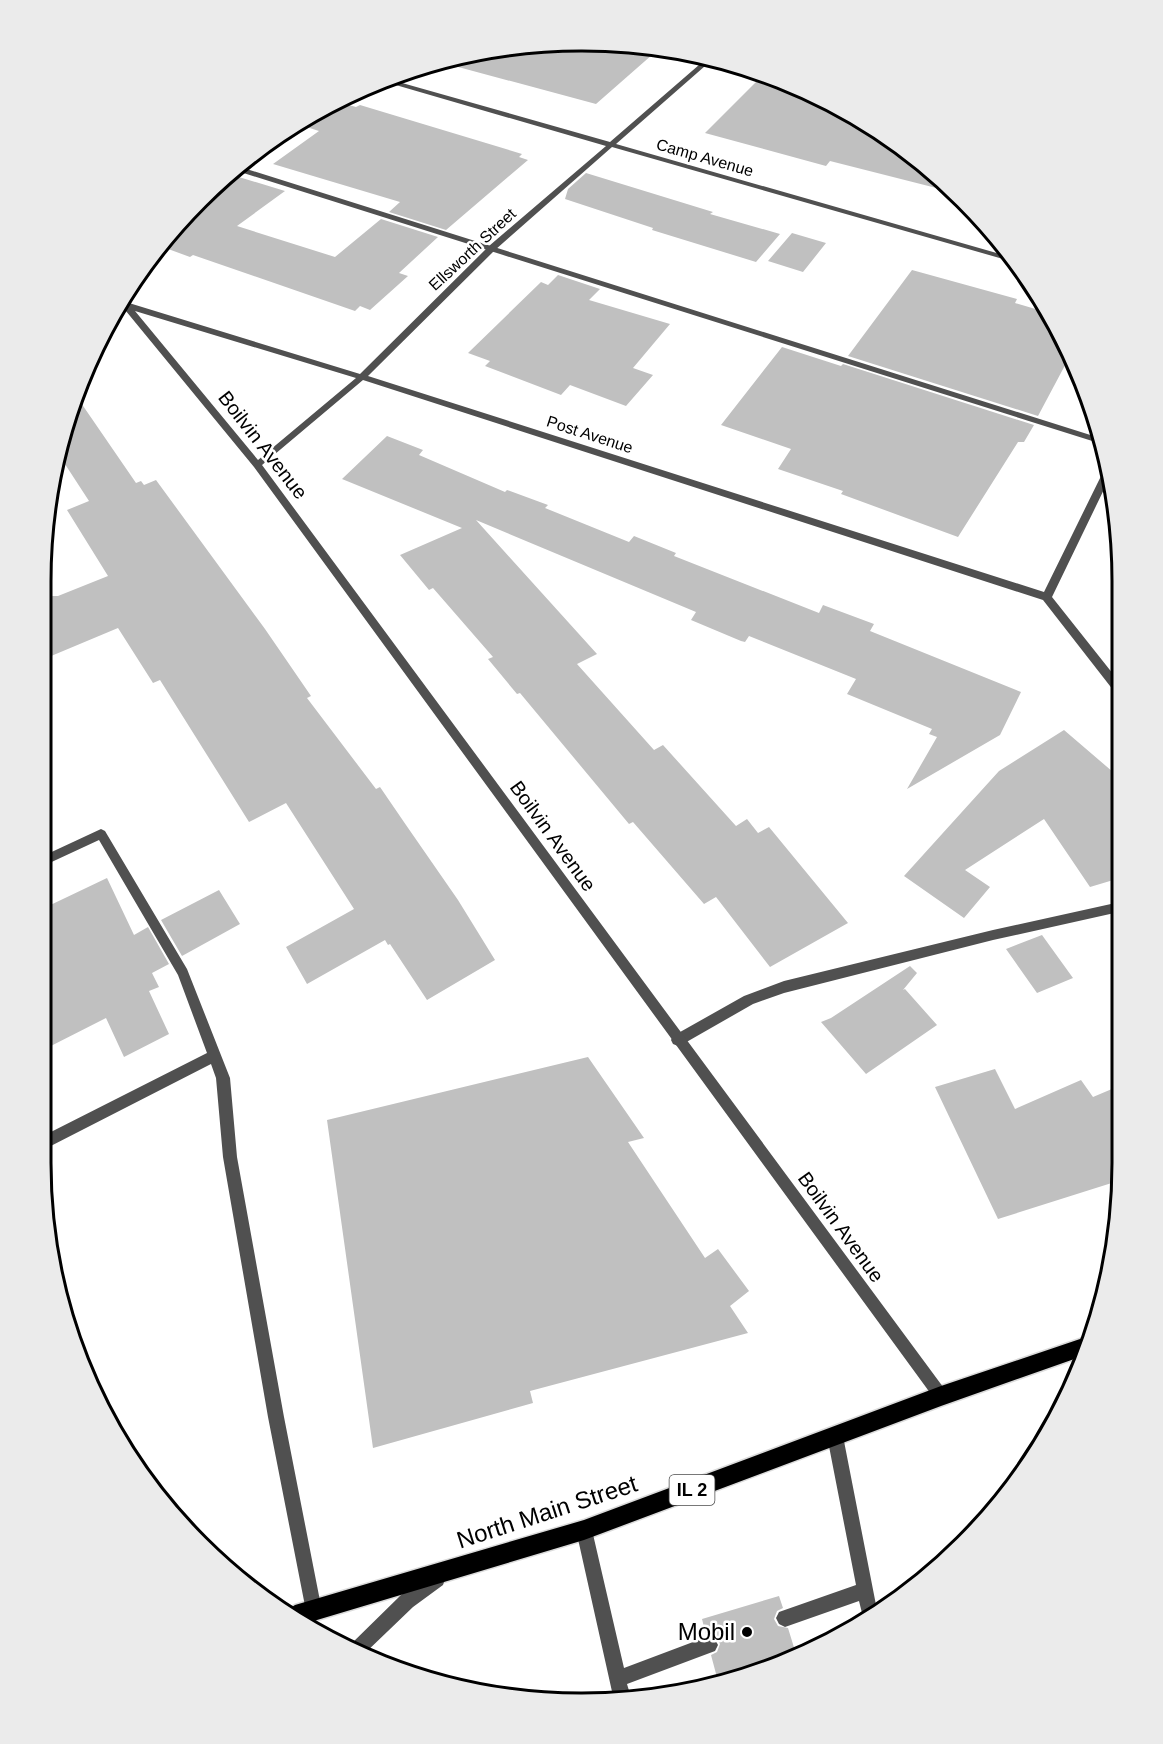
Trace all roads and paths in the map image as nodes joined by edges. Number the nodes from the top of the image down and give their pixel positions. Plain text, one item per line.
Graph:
1 (703, 65) edge
2 (398, 84) edge
3 (613, 144) junction
4 (246, 171) edge
5 (492, 248) junction
6 (1000, 256) edge
7 (129, 305) edge
8 (127, 308) edge
9 (362, 376) junction
10 (1092, 438) edge
11 (257, 465) junction
12 (1103, 483) edge
13 (1047, 597) junction
14 (1112, 680) edge
15 (51, 857) edge
16 (1112, 909) edge
17 (678, 1040) junction
18 (214, 1056) junction
19 (51, 1139) edge
20 (1078, 1349) edge
21 (941, 1396) junction
22 (835, 1436) junction
23 (584, 1530) junction
24 (449, 1570) junction
25 (865, 1590) junction
26 (869, 1609) edge
27 (304, 1614) edge
28 (785, 1618) dead end
29 (361, 1645) edge
30 (709, 1645) dead end
31 (619, 1687) edge

1 - 3 street, Ellsworth Street
2 - 3 street, Camp Avenue
3 - 5 street, Ellsworth Street
3 - 6 street, Camp Avenue
4 - 5 street
5 - 9 street, Ellsworth Street
5 - 10 street
7 - 9 street, Post Avenue
8 - 11 street, Boilvin Avenue
9 - 11 street, Ellsworth Street
9 - 13 street, Post Avenue
11 - 17 street, Boilvin Avenue
12 - 13 street
13 - 14 street
15 - 18 street
16 - 17 street
17 - 21 street, Boilvin Avenue
18 - 19 street
18 - 27 street
20 - 21 main road, North Main Street / IL 2
21 - 22 main road, North Main Street / IL 2
22 - 23 main road, North Main Street / IL 2
22 - 25 street
23 - 24 main road, North Main Street / IL 2
23 - 31 street
24 - 27 main road, North Main Street / IL 2
24 - 29 street
25 - 26 street
25 - 28 street
30 - 31 street

